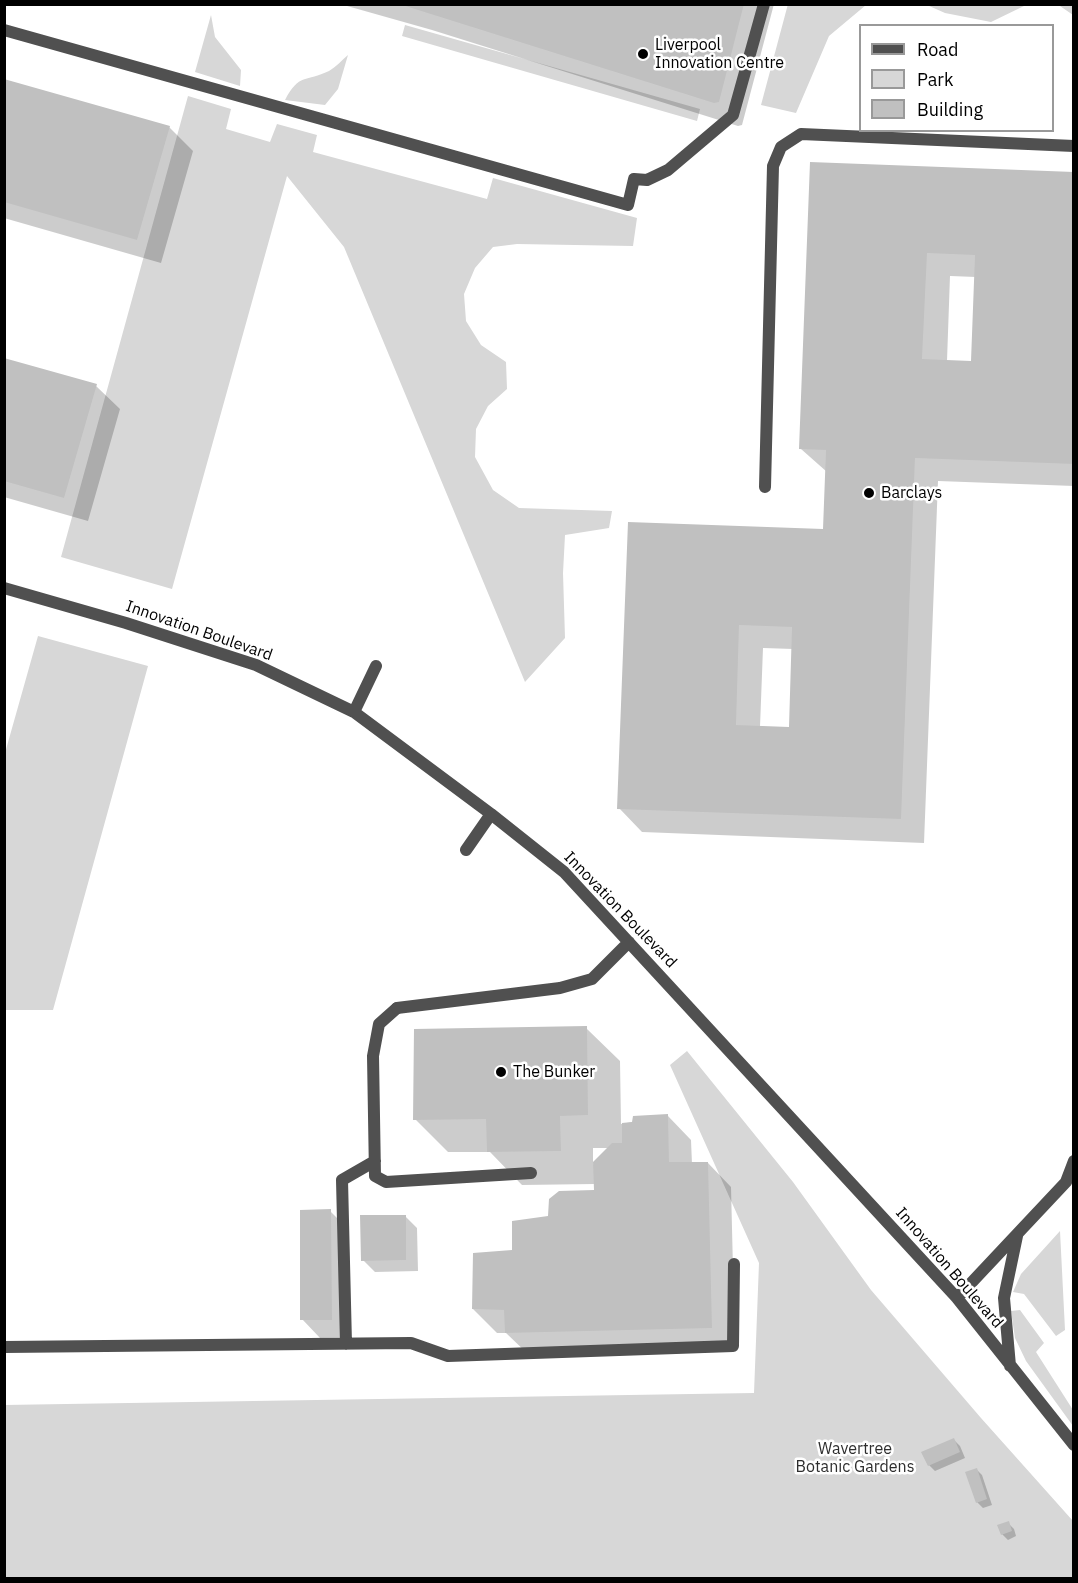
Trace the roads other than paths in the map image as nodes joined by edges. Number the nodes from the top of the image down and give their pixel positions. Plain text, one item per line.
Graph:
1 (764, 4) edge
2 (4, 30) edge
3 (1074, 146) edge
4 (765, 487) dead end
5 (4, 588) edge
6 (376, 666) dead end
7 (354, 712) junction
8 (491, 814) junction
9 (466, 850) dead end
10 (629, 942) junction
11 (375, 1161) junction
12 (1074, 1161) edge
13 (531, 1173) dead end
14 (1017, 1234) junction
15 (734, 1264) dead end
16 (957, 1298) junction
17 (346, 1344) junction
18 (4, 1347) edge
19 (1010, 1366) junction
20 (1074, 1445) edge

1 - 2 street
3 - 4 street
5 - 7 street, Innovation Boulevard
6 - 7 street
7 - 8 street, Innovation Boulevard
8 - 9 street
8 - 10 street, Innovation Boulevard
10 - 11 street
10 - 16 street, Innovation Boulevard
11 - 13 street
11 - 17 street
12 - 14 street
14 - 16 street
14 - 19 street
15 - 17 street
16 - 19 street, Innovation Boulevard
17 - 18 street
19 - 20 street, Innovation Boulevard

